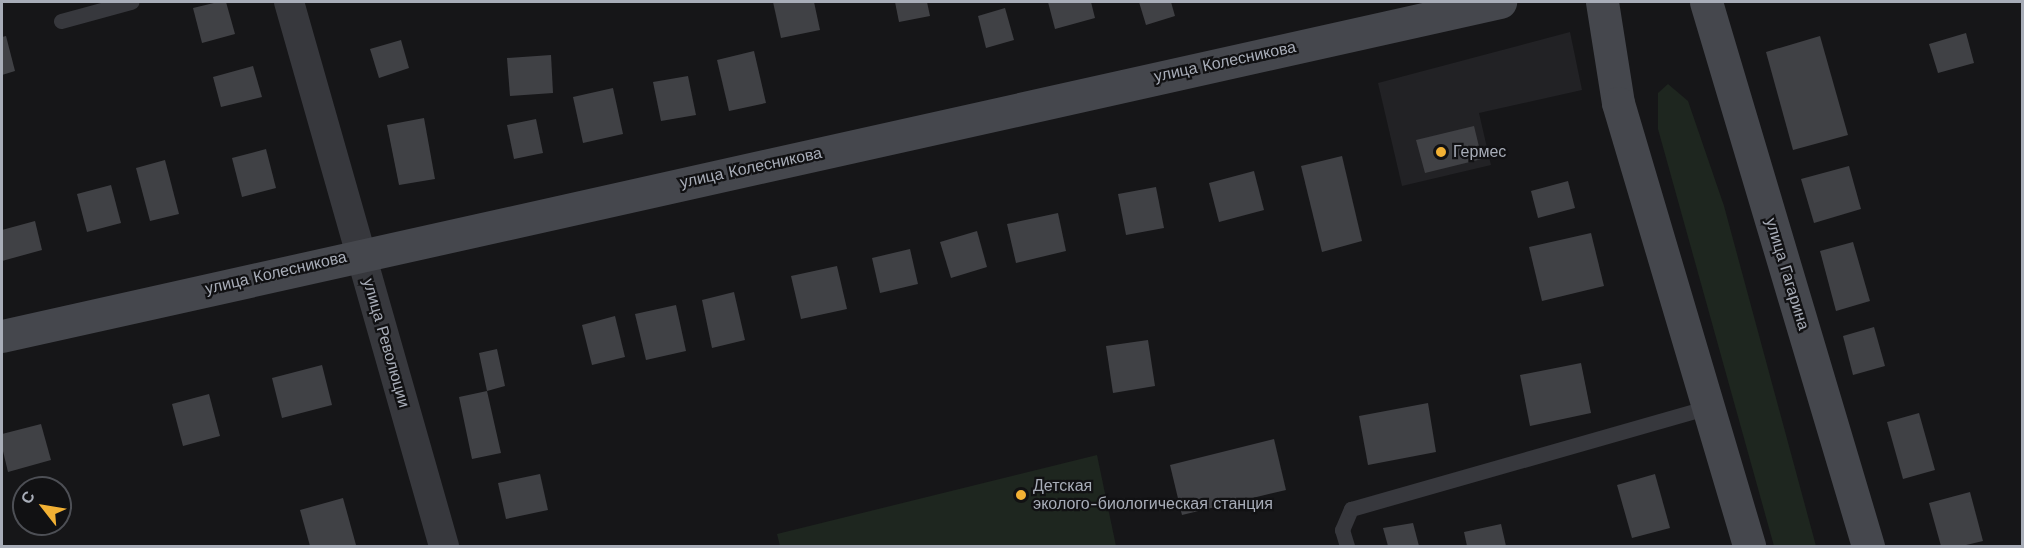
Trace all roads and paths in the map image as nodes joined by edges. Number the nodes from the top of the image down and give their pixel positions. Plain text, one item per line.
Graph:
1 (131, 2) edge
2 (289, 2) edge
3 (1500, 2) edge
4 (1602, 2) edge
5 (1706, 2) edge
6 (61, 21) dead end
7 (360, 254) junction
8 (2, 336) edge
9 (1709, 407) junction
10 (444, 546) edge
11 (1347, 546) edge
12 (1749, 546) edge
13 (1868, 546) edge

1 - 6 lane
2 - 7 street, улица Революции
3 - 7 street, улица Колесникова
4 - 9 street
5 - 13 street, улица Гагарина
7 - 8 street, улица Колесникова
7 - 10 street, улица Революции
9 - 11 lane
9 - 12 street

